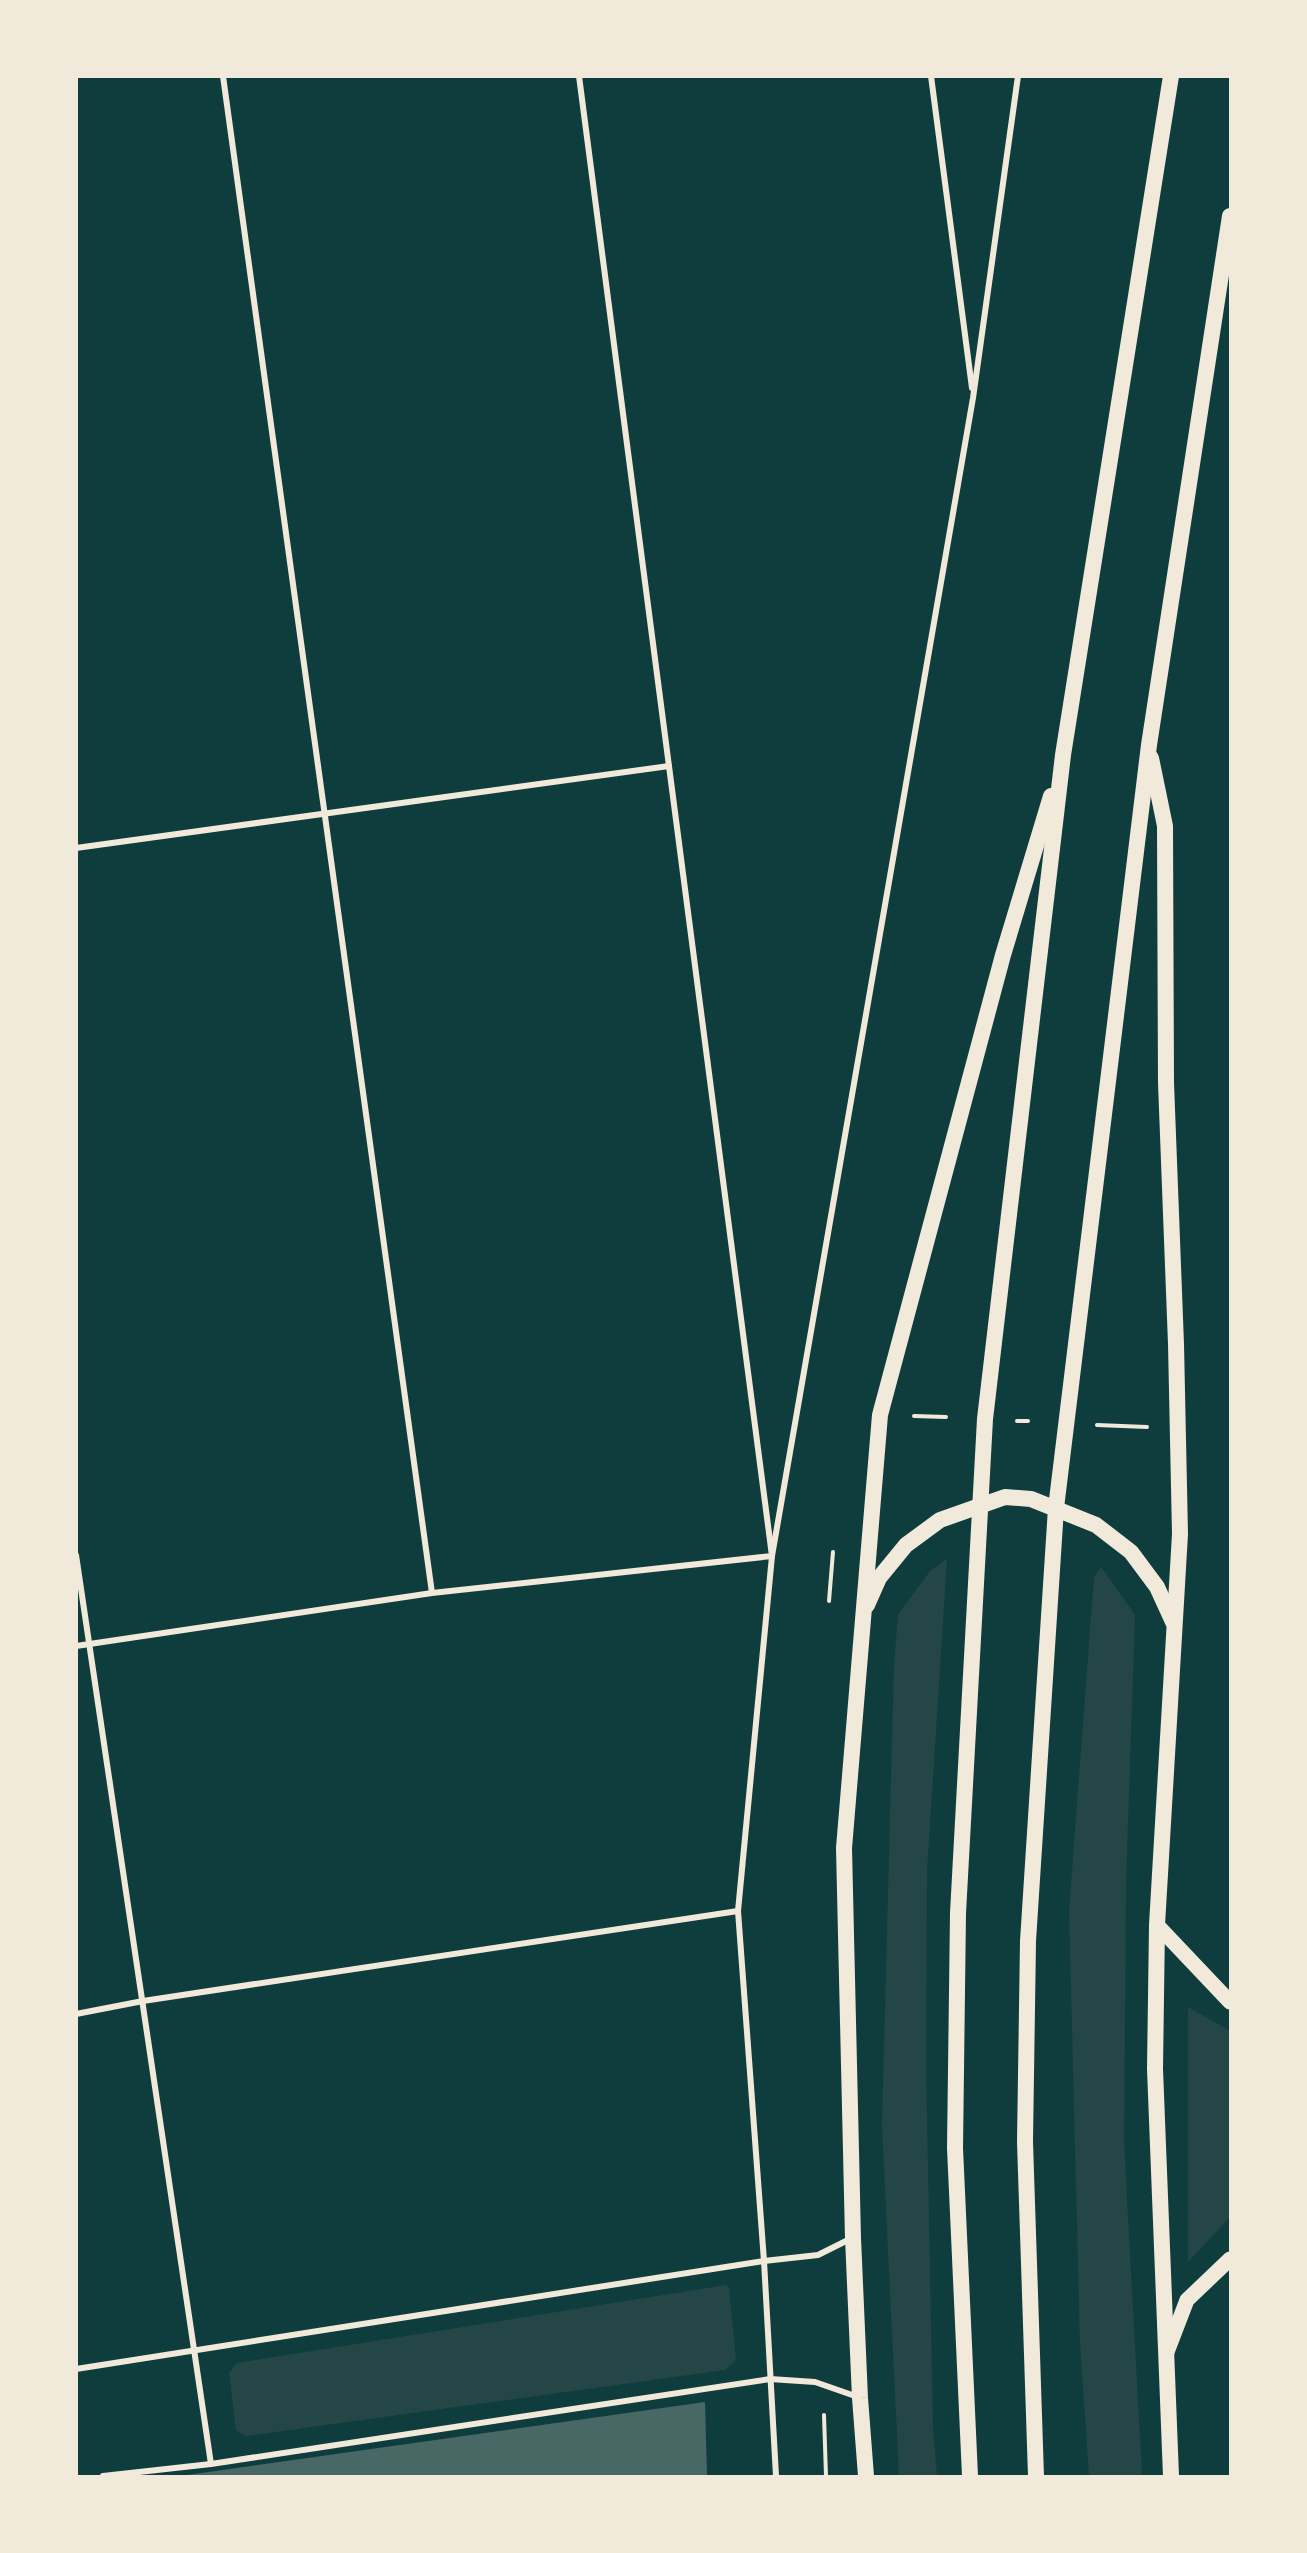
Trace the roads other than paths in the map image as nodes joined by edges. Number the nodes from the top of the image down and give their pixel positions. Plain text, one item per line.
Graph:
1 (223, 76) edge
2 (579, 76) edge
3 (931, 76) edge
4 (1018, 76) edge
5 (1171, 76) edge
6 (1230, 216) edge
7 (973, 398) junction
8 (1149, 745) junction
9 (1063, 755) junction
10 (669, 766) junction
11 (324, 814) junction
12 (76, 848) edge
13 (980, 1505) junction
14 (1056, 1508) junction
15 (76, 1555) edge
16 (772, 1556) junction
17 (432, 1593) junction
18 (862, 1617) junction
19 (1175, 1626) junction
20 (89, 1643) junction
21 (76, 1646) edge
22 (738, 1911) junction
23 (1156, 1925) junction
24 (143, 2001) junction
25 (1230, 2002) edge
26 (76, 2014) edge
27 (853, 2238) junction
28 (1230, 2259) edge
29 (764, 2261) junction
30 (194, 2352) junction
31 (1167, 2352) junction
32 (76, 2369) edge
33 (770, 2379) junction
34 (860, 2398) junction
35 (211, 2464) junction
36 (103, 2476) edge
37 (776, 2476) edge
38 (866, 2476) edge
39 (970, 2476) edge
40 (1036, 2476) edge
41 (1171, 2476) edge

1 - 11 street
2 - 10 street
3 - 7 street
4 - 7 street
5 - 9 highway
6 - 8 highway
7 - 16 street
8 - 14 highway
8 - 19 highway
9 - 13 highway
9 - 18 highway
10 - 11 street
10 - 16 street
11 - 12 street
11 - 17 street
13 - 14 highway
13 - 18 highway
13 - 39 highway
14 - 19 highway
14 - 40 highway
15 - 20 street
16 - 17 street
16 - 22 street
17 - 20 street
18 - 27 highway
19 - 23 highway
20 - 21 street
20 - 24 street
22 - 24 street
22 - 29 street
23 - 25 main road
23 - 31 highway
24 - 26 street
24 - 30 street
27 - 29 street
27 - 34 highway
28 - 31 main road
29 - 30 street
29 - 33 street
30 - 32 street
30 - 35 street
31 - 41 highway
33 - 34 street
33 - 35 street
33 - 37 street
34 - 38 highway
35 - 36 street

